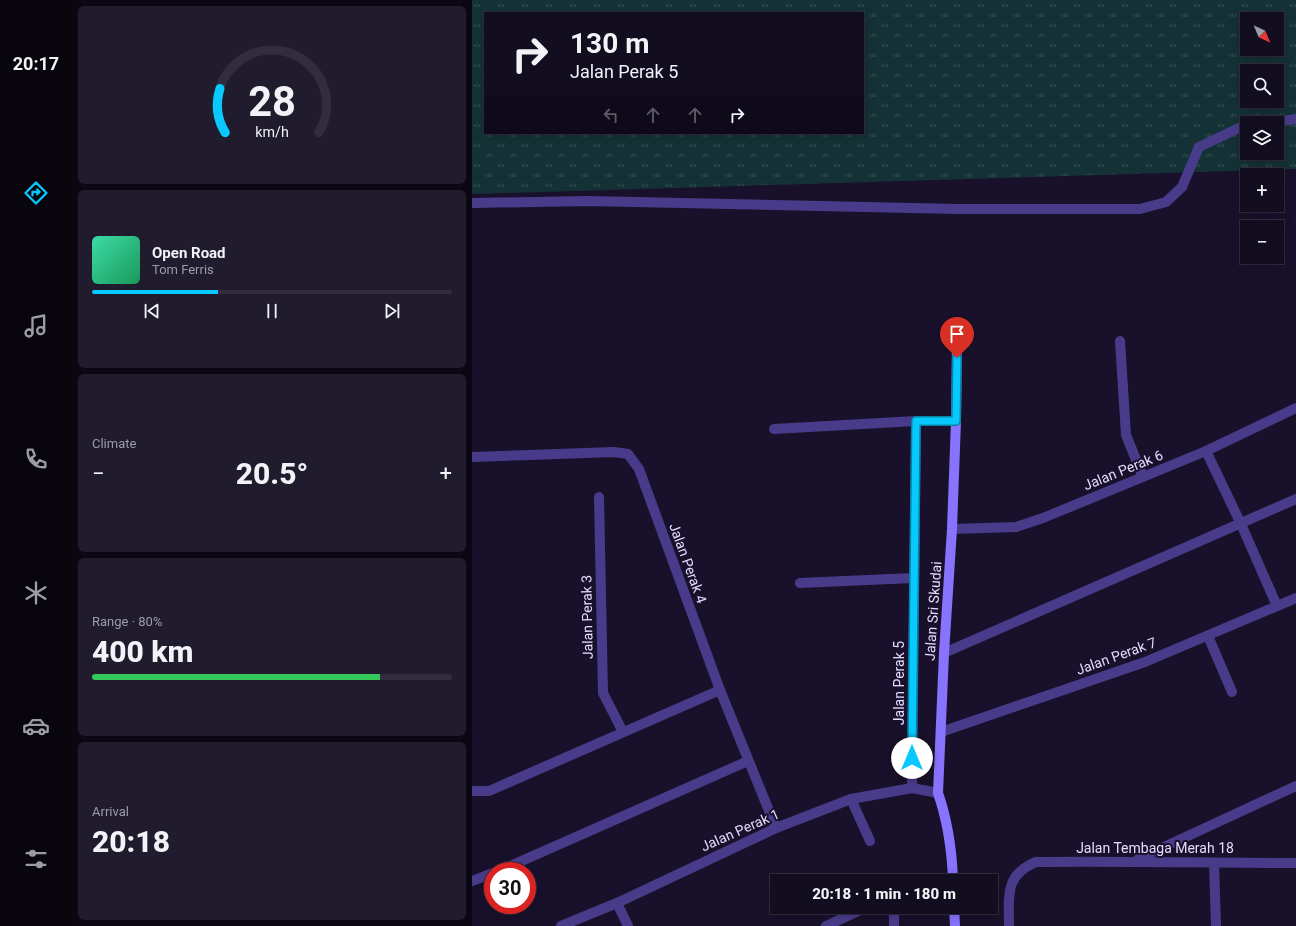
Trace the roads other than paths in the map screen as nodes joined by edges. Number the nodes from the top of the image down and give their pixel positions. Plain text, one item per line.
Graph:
1 (1296, 119) edge
2 (1284, 121) edge
3 (1240, 128) edge
4 (472, 202) edge
5 (1120, 341) dead end
6 (957, 342) dead end
7 (1296, 408) edge
8 (916, 421) junction
9 (956, 421) junction
10 (774, 429) dead end
11 (1206, 451) junction
12 (472, 457) edge
13 (1143, 477) junction
14 (599, 497) dead end
15 (1296, 499) edge
16 (1241, 524) junction
17 (952, 529) junction
18 (913, 578) junction
19 (800, 583) dead end
20 (1296, 598) edge
21 (1277, 606) junction
22 (1208, 636) junction
23 (944, 653) junction
24 (720, 690) junction
25 (1232, 692) dead end
26 (623, 732) junction
27 (941, 732) junction
28 (748, 761) junction
29 (1296, 786) edge
30 (912, 788) junction
31 (472, 791) edge
32 (938, 793) junction
33 (851, 799) junction
34 (776, 828) junction
35 (870, 841) dead end
36 (1136, 860) junction
37 (518, 862) edge
38 (1296, 862) edge
39 (1214, 863) junction
40 (953, 874) edge
41 (484, 876) edge
42 (472, 881) edge
43 (616, 903) junction
44 (852, 914) edge
45 (894, 914) edge
46 (954, 914) edge
47 (561, 926) edge
48 (628, 926) edge
49 (826, 926) edge
50 (894, 926) edge
51 (955, 926) edge
52 (1009, 926) edge
53 (1216, 926) edge

1 - 2 street
3 - 4 street
5 - 13 street
6 - 9 street, Jalan Sri Skudai
7 - 11 street, Jalan Perak 6
8 - 9 street
8 - 10 street
8 - 18 street, Jalan Perak 5
9 - 17 street, Jalan Sri Skudai
11 - 13 street, Jalan Perak 6
11 - 16 street
12 - 24 street, Jalan Perak 4
13 - 17 street, Jalan Perak 6
14 - 26 street, Jalan Perak 3
15 - 16 street
16 - 21 street
16 - 23 street
17 - 23 street, Jalan Sri Skudai
18 - 19 street
18 - 30 street, Jalan Perak 5
20 - 21 street, Jalan Perak 7
21 - 22 street, Jalan Perak 7
22 - 25 street
22 - 27 street, Jalan Perak 7
23 - 27 street, Jalan Sri Skudai
24 - 26 street
24 - 28 street, Jalan Perak 4
26 - 31 street
27 - 32 street, Jalan Sri Skudai
28 - 34 street, Jalan Perak 4
28 - 37 street
29 - 36 street
30 - 32 street, Jalan Perak 1
30 - 33 street, Jalan Perak 1
32 - 40 street, Jalan Sri Skudai
33 - 34 street, Jalan Perak 1
33 - 35 street
34 - 43 street, Jalan Perak 1
36 - 39 street, Jalan Tembaga Merah 18
36 - 52 street, Jalan Tembaga Merah 18
38 - 39 street, Jalan Tembaga Merah 18
39 - 53 street
41 - 42 street
43 - 47 street, Jalan Perak 1
43 - 48 street
44 - 49 street
45 - 50 street
46 - 51 street

